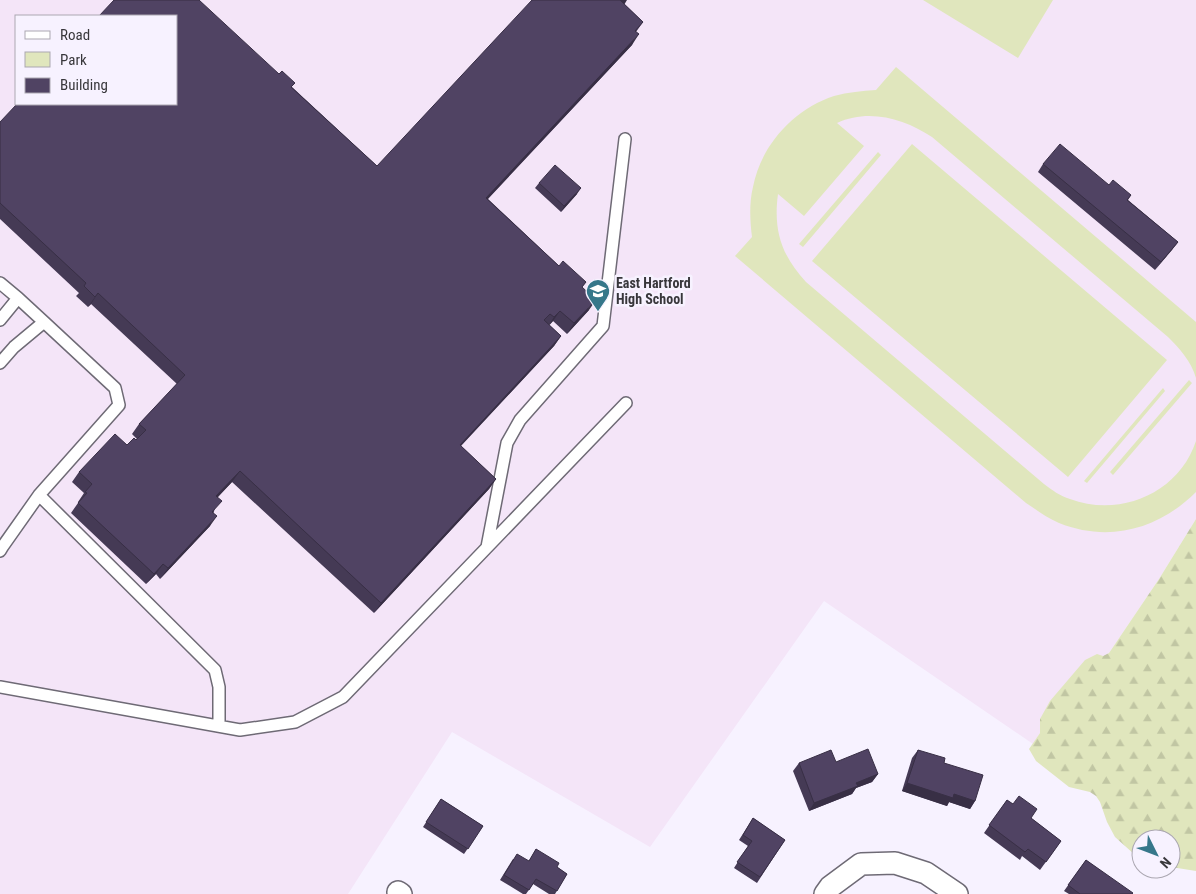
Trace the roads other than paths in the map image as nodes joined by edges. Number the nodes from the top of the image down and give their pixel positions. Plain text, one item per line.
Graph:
1 (625, 139) dead end
2 (0, 283) edge
3 (18, 298) junction
4 (0, 320) edge
5 (44, 322) junction
6 (0, 363) edge
7 (626, 403) dead end
8 (39, 495) junction
9 (488, 547) junction
10 (0, 552) edge
11 (0, 687) edge
12 (219, 726) junction
13 (825, 894) edge
14 (957, 894) edge

1 - 9 lane
2 - 3 lane
3 - 4 lane
3 - 5 lane
5 - 6 lane
5 - 8 lane
7 - 9 lane
8 - 10 lane
8 - 12 lane
9 - 12 lane
11 - 12 lane
13 - 14 street

